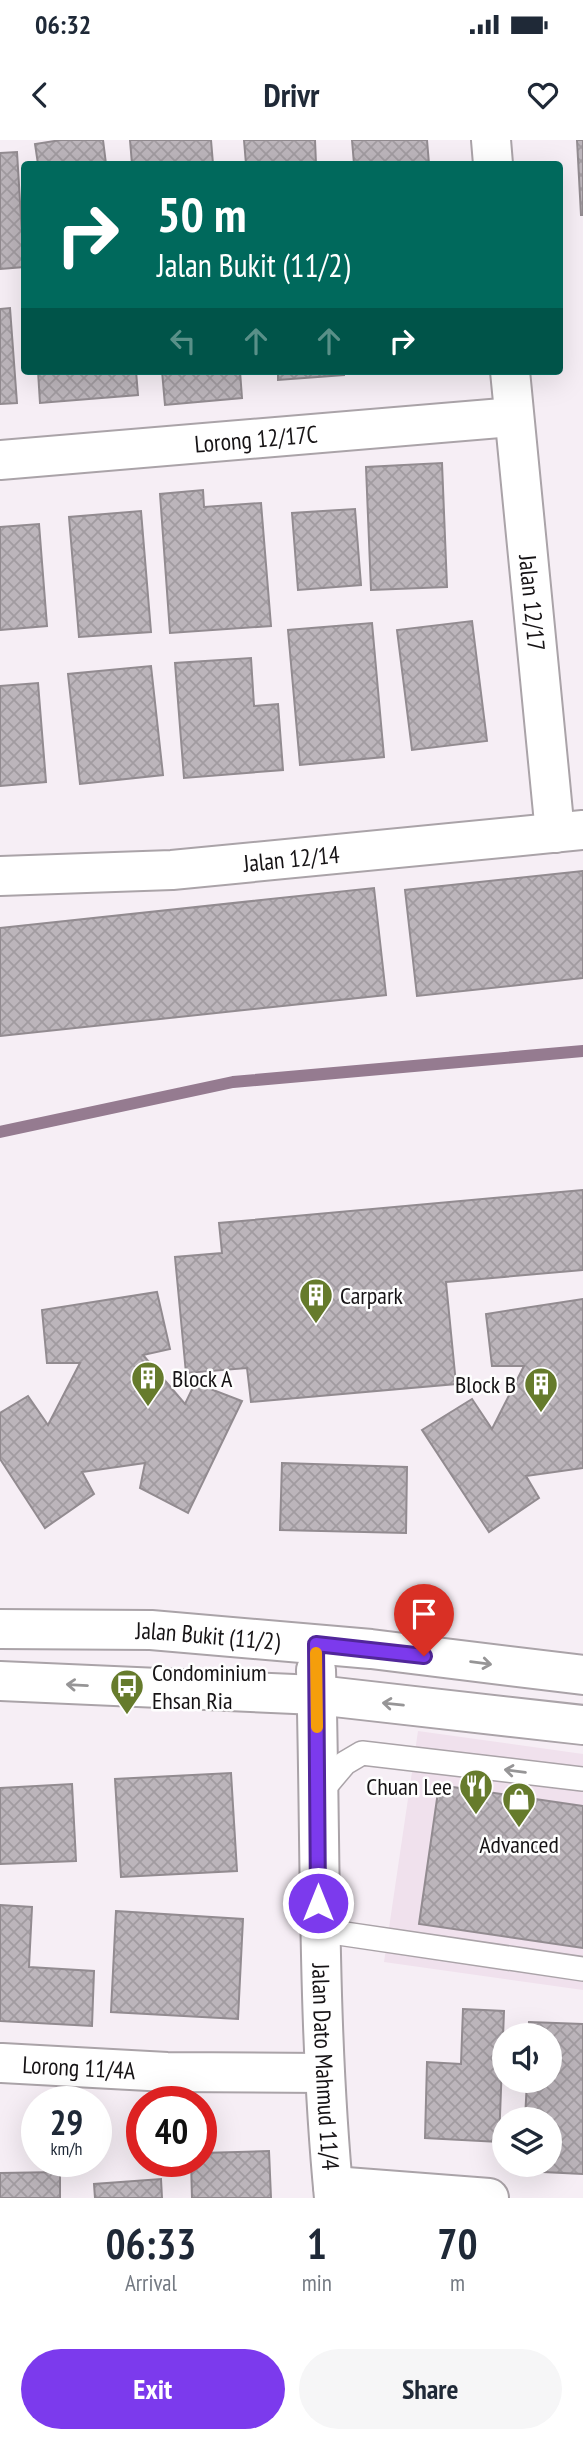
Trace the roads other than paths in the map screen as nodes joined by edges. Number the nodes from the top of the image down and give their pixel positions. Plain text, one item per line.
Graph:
1 (491, 140) edge
2 (493, 161) edge
3 (510, 375) edge
4 (513, 417) junction
5 (0, 460) edge
6 (569, 831) edge
7 (0, 876) edge
8 (0, 1629) edge
9 (316, 1644) junction
10 (583, 1675) edge
11 (0, 1681) edge
12 (317, 1695) junction
13 (583, 1725) edge
14 (583, 1779) edge
15 (317, 1795) junction
16 (318, 1930) junction
17 (583, 1969) edge
18 (2, 2063) dead end
19 (323, 2073) junction
20 (333, 2192) edge
21 (489, 2198) edge

1 - 2 street
3 - 4 street, Jalan 12/17
4 - 5 street, Lorong 12/17C
4 - 6 street, Jalan 12/17
6 - 7 street, Jalan 12/14
8 - 9 street, Jalan Bukit (11/2)
9 -> 10 street, Jalan Bukit (11/2)
9 - 12 street, Jalan Dato Mahmud 11/4
12 -> 11 street
13 -> 12 street
12 - 15 street, Jalan Dato Mahmud 11/4
14 -> 15 lane
15 - 16 street, Jalan Dato Mahmud 11/4
16 - 17 lane
16 - 19 street, Jalan Dato Mahmud 11/4
18 - 19 street, Lorong 11/4A
19 - 20 street, Jalan Dato Mahmud 11/4
20 - 21 street

